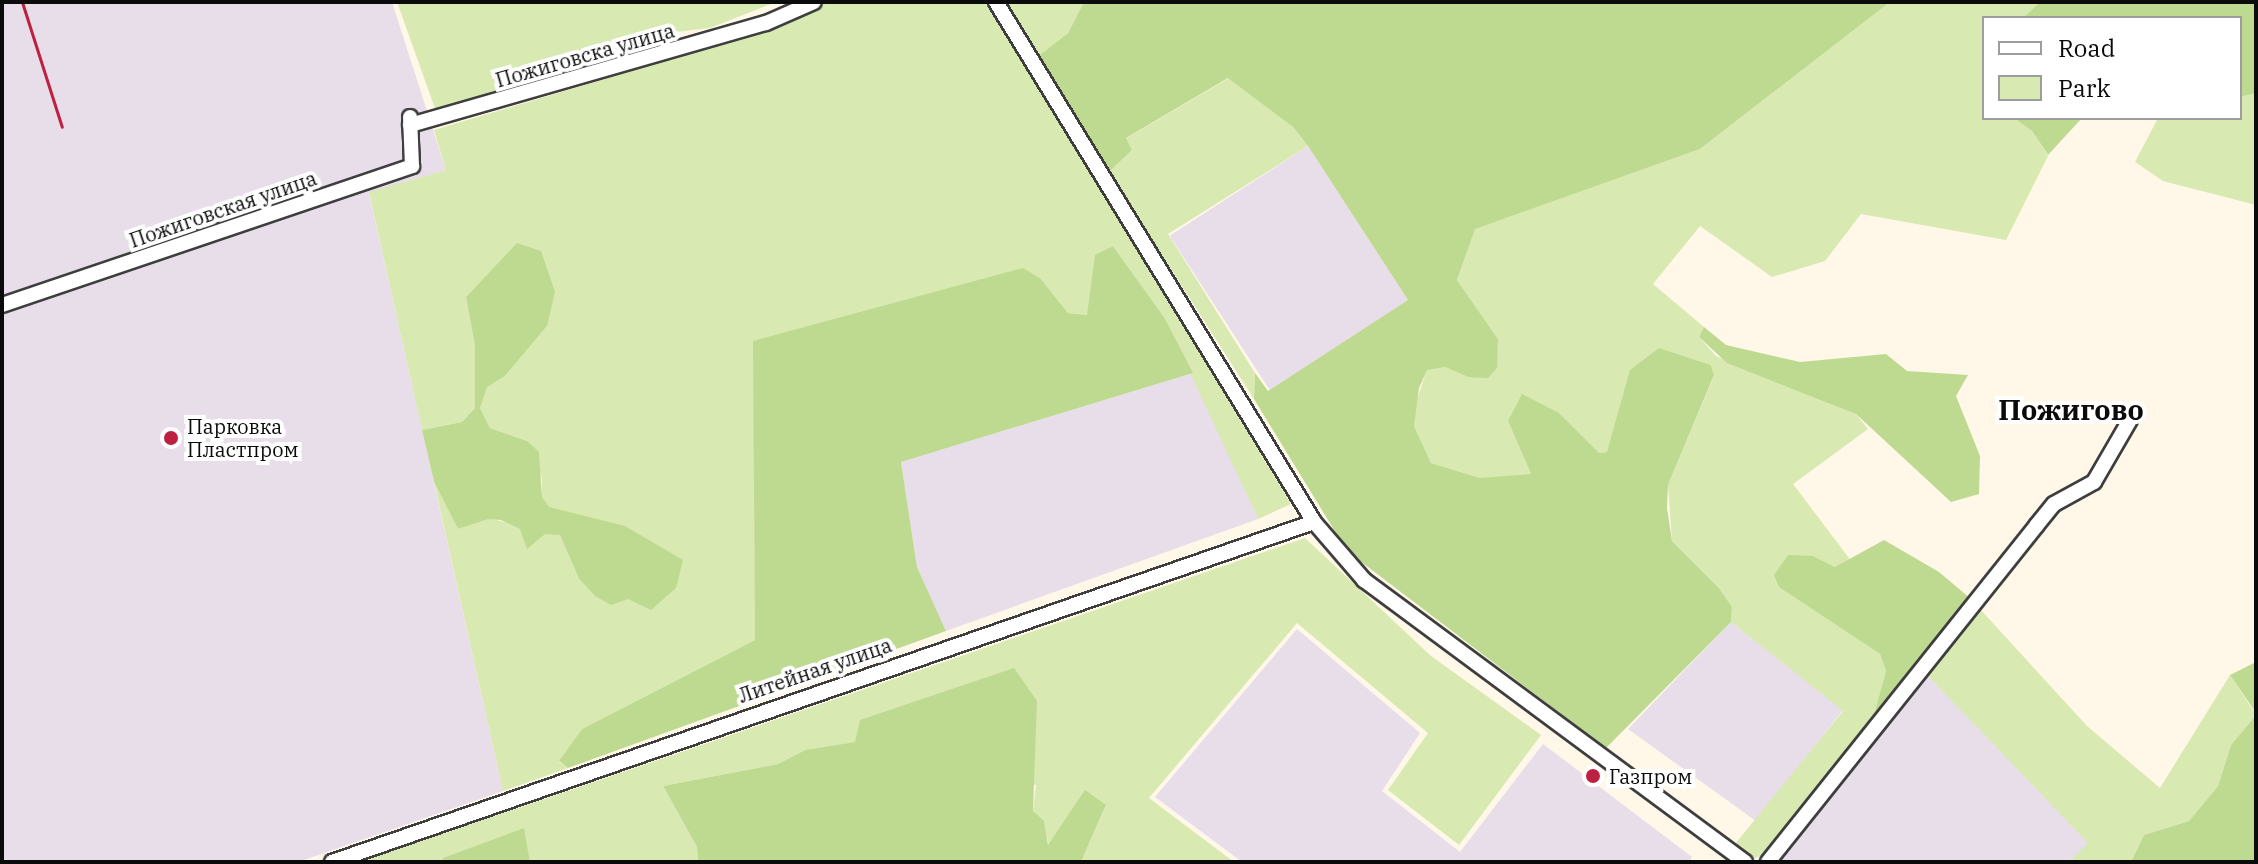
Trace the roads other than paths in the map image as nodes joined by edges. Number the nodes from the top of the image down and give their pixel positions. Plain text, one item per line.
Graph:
1 (814, 2) edge
2 (996, 2) edge
3 (410, 121) joint
4 (2, 305) edge
5 (2130, 420) dead end
6 (1314, 522) junction
7 (332, 862) edge
8 (1745, 862) edge
9 (1768, 862) edge

1 - 3 street, Пожиговска улица
2 - 6 street
3 - 4 street, Пожиговская улица
5 - 9 street
6 - 7 street, Литейная улица
6 - 8 street

